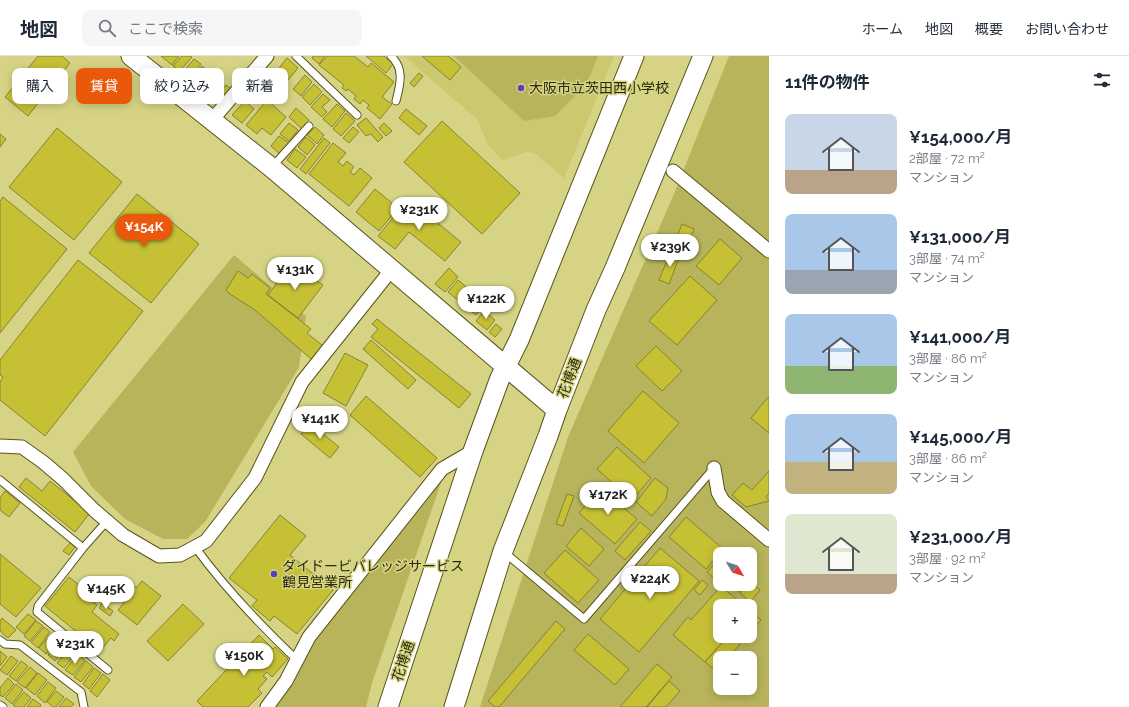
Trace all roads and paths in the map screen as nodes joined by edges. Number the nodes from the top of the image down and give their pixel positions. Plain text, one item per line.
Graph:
1 (132, 56) edge
2 (268, 56) edge
3 (296, 56) edge
4 (391, 56) edge
5 (634, 56) edge
6 (703, 56) edge
7 (396, 102) dead end
8 (357, 114) dead end
9 (212, 120) junction
10 (309, 126) dead end
11 (272, 168) junction
12 (673, 171) dead end
13 (769, 252) edge
14 (392, 269) junction
15 (506, 366) junction
16 (557, 410) junction
17 (0, 446) edge
18 (473, 451) junction
19 (714, 468) joint
20 (0, 480) edge
21 (107, 521) junction
22 (769, 540) edge
23 (195, 547) junction
24 (83, 548) junction
25 (503, 551) junction
26 (0, 640) edge
27 (297, 660) junction
28 (108, 670) dead end
29 (0, 705) edge
30 (3, 707) edge
31 (84, 707) edge
32 (267, 707) edge
33 (388, 707) edge
34 (454, 707) edge

1 - 9 street
2 - 9 street
3 - 8 lane
4 - 7 lane
5 - 15 street, 花博通
6 - 16 street, 花博通
9 - 11 street
10 - 11 lane
11 - 14 street
12 - 13 street
14 - 15 street
14 - 23 street
15 - 16 street
15 - 18 street, 花博通
16 - 25 street, 花博通
17 - 21 street
18 - 27 street
18 - 33 street, 花博通
19 - 22 street
19 - 25 lane
20 - 24 lane
21 - 23 street
21 - 24 lane
23 - 27 lane
24 - 28 lane
25 - 34 street, 花博通
26 - 31 lane
27 - 32 street
29 - 30 lane

